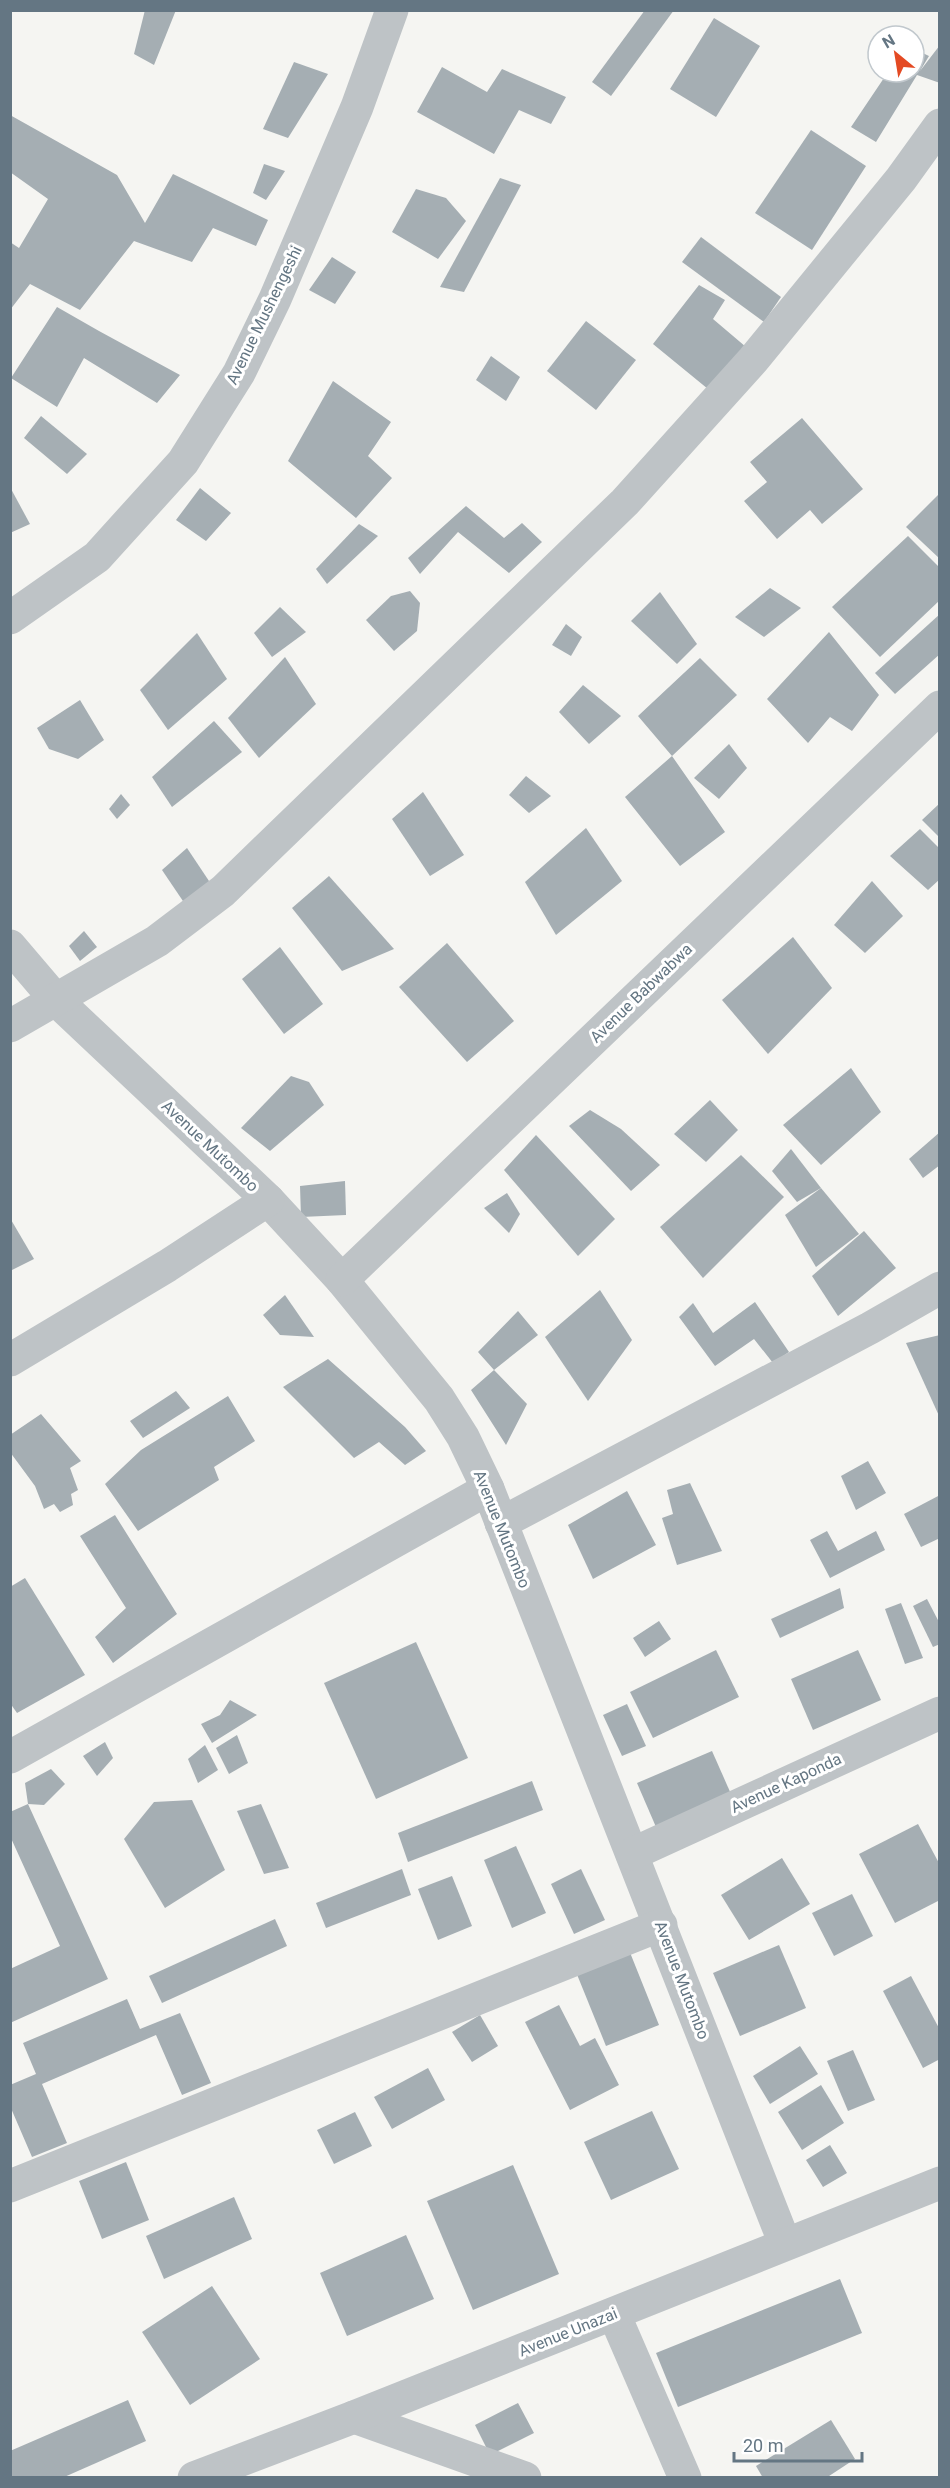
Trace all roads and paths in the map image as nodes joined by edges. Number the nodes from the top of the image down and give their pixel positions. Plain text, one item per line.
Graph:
1 (392, 10) edge
2 (939, 125) edge
3 (10, 618) edge
4 (939, 707) edge
5 (10, 946) edge
6 (56, 1000) junction
7 (10, 1026) edge
8 (268, 1200) junction
9 (342, 1280) junction
10 (939, 1288) edge
11 (10, 1360) edge
12 (488, 1489) junction
13 (501, 1523) junction
14 (939, 1713) edge
15 (10, 1757) edge
16 (632, 1854) junction
17 (661, 1925) junction
18 (939, 2183) edge
19 (10, 2186) edge
20 (785, 2244) junction
21 (614, 2314) junction
22 (354, 2417) junction
23 (194, 2478) edge
24 (525, 2478) edge
25 (685, 2478) edge

1 - 3 street, Avenue Mushengeshi
2 - 6 street
4 - 9 street, Avenue Babwabwa
5 - 6 street, Avenue Mutombo
6 - 7 street
6 - 8 street, Avenue Mutombo
8 - 9 street, Avenue Mutombo
8 - 11 street
9 - 12 street, Avenue Mutombo
10 - 13 street
12 - 13 street, Avenue Mutombo
12 - 15 street
13 - 16 street, Avenue Mutombo
14 - 16 street, Avenue Kaponda
16 - 17 street, Avenue Mutombo
17 - 19 street
17 - 20 street, Avenue Mutombo
18 - 20 street, Avenue Unazai
20 - 21 street, Avenue Unazai
21 - 22 street, Avenue Unazai
21 - 25 street
22 - 23 street, Avenue Unazai
22 - 24 street

